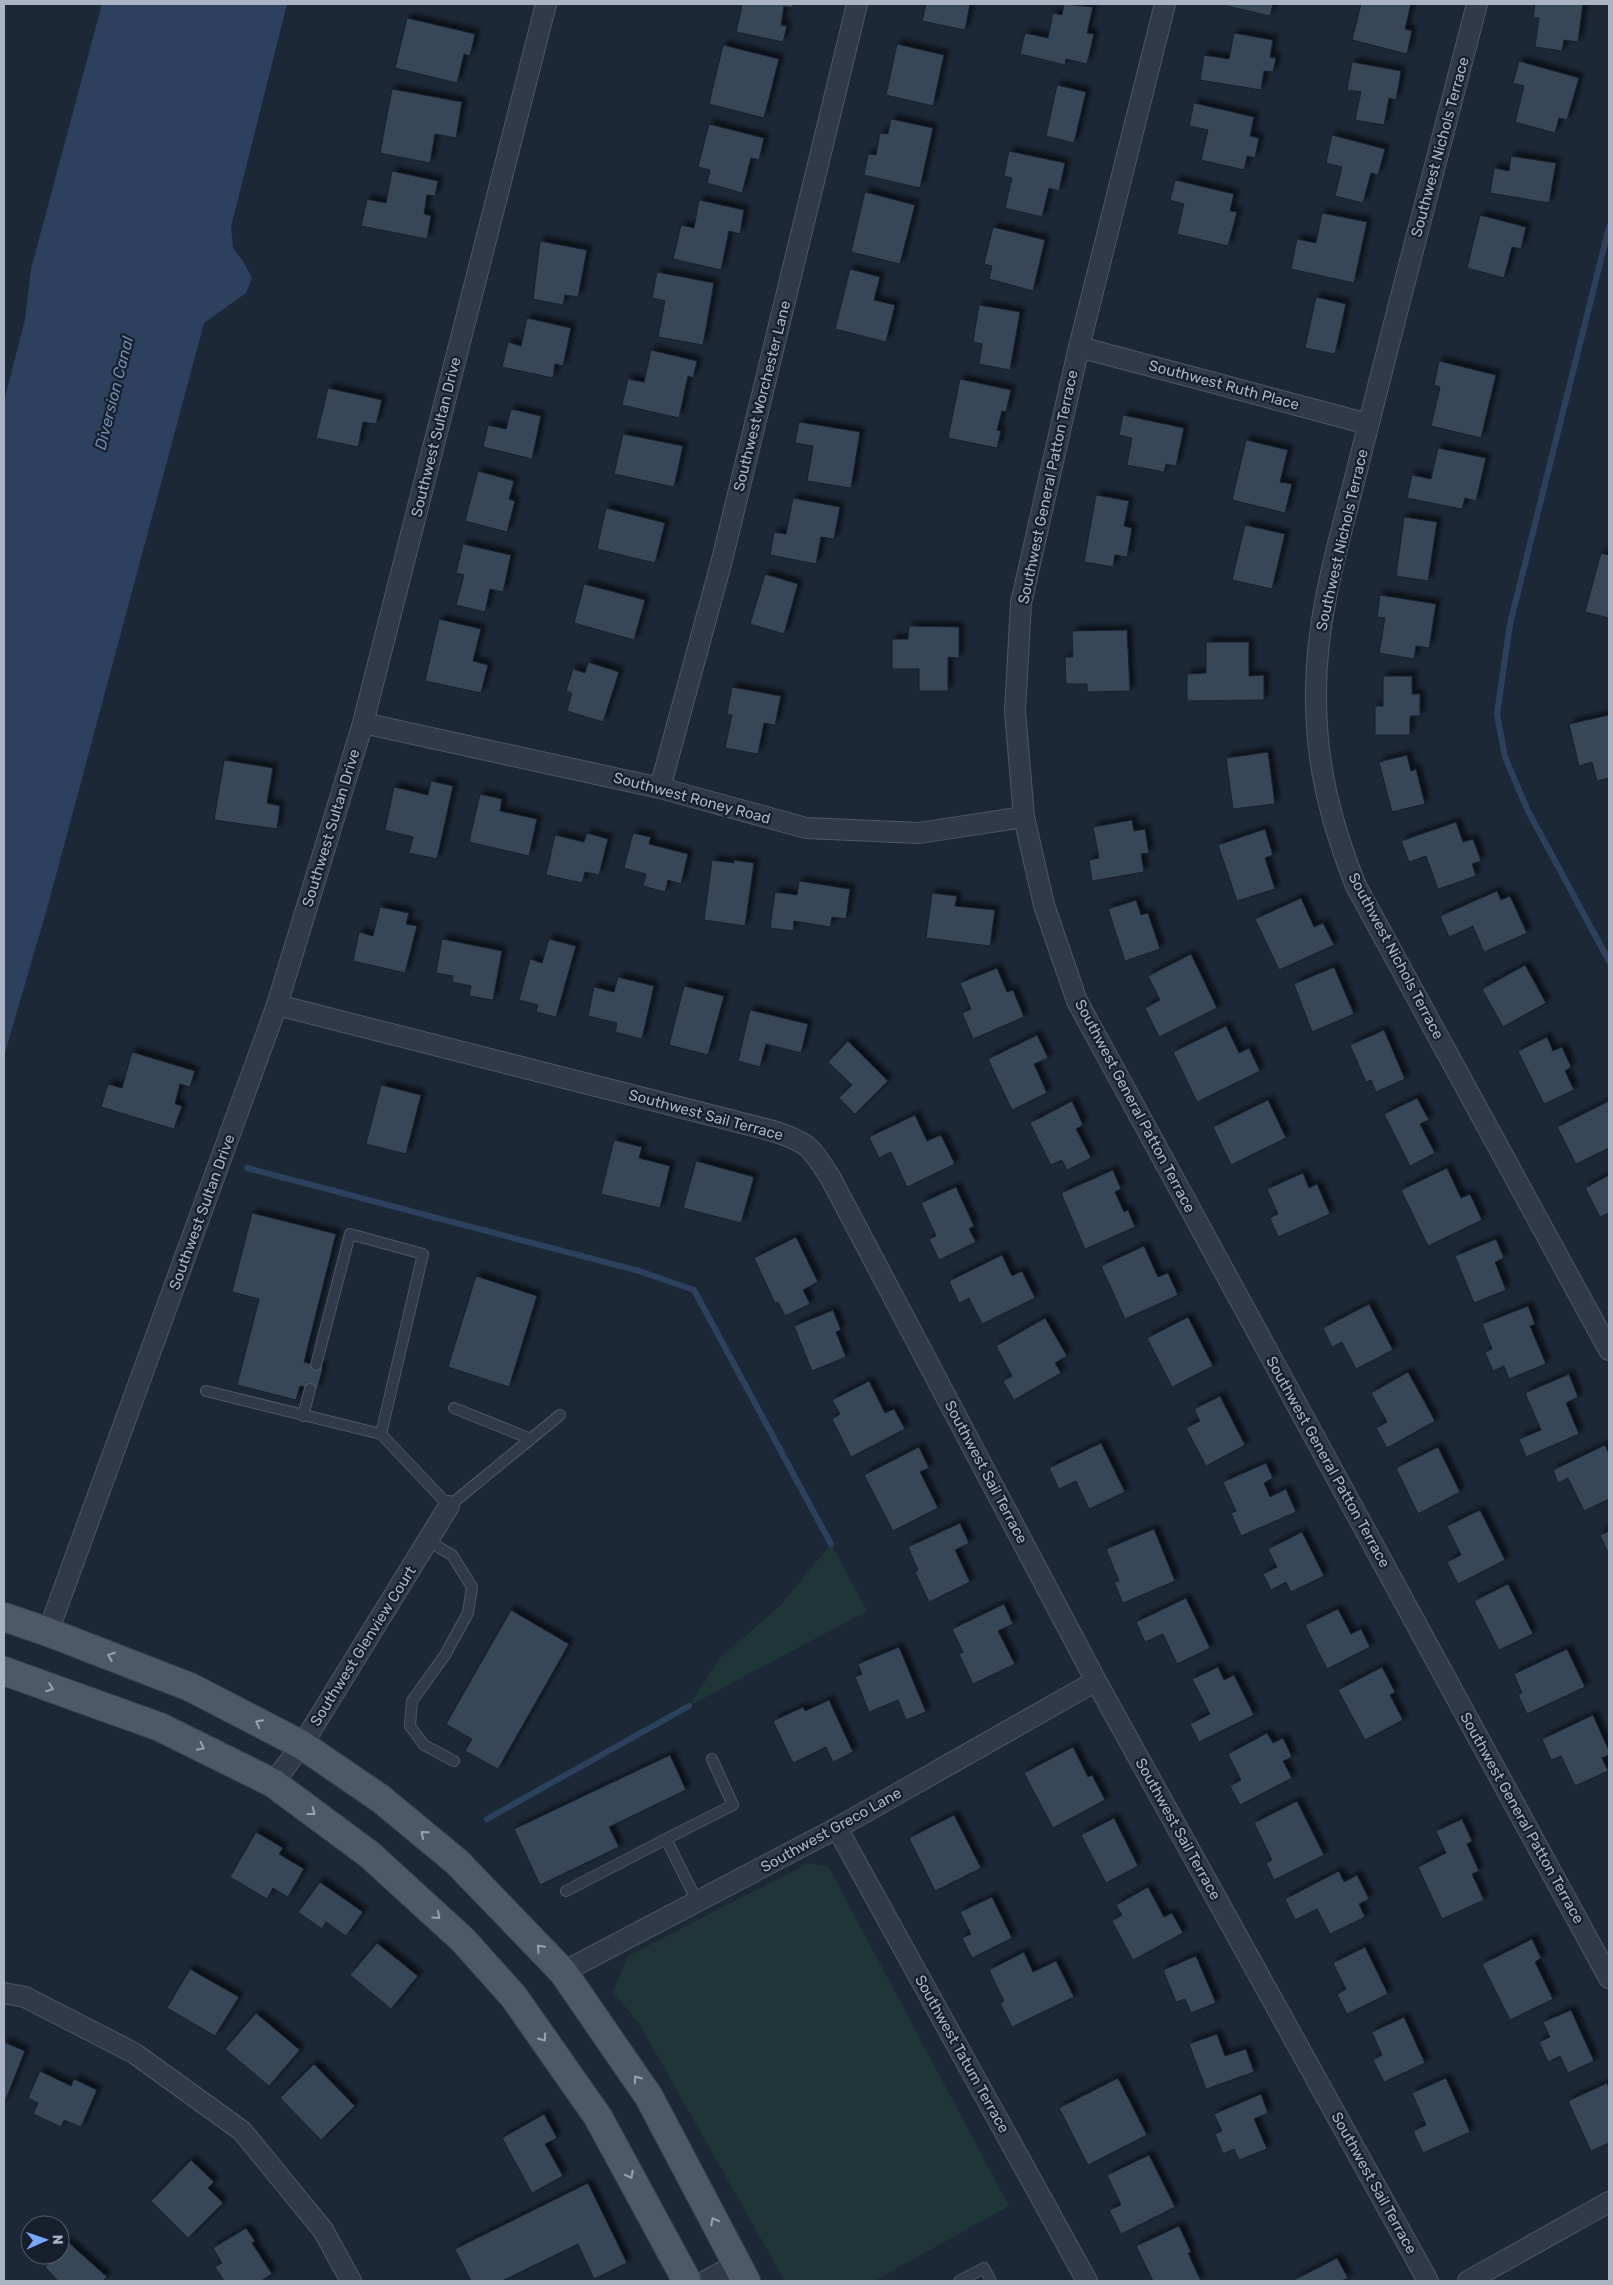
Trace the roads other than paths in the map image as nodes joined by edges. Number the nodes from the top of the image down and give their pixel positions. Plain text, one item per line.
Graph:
1 (546, 4) edge
2 (857, 4) edge
3 (1164, 4) edge
4 (1477, 4) edge
5 (1079, 347) junction
6 (1368, 424) junction
7 (363, 723) junction
8 (660, 788) junction
9 (1024, 817) junction
10 (277, 1006) junction
11 (1609, 1350) edge
12 (316, 1365) dead end
13 (310, 1389) dead end
14 (206, 1391) dead end
15 (454, 1408) dead end
16 (560, 1415) dead end
17 (303, 1416) junction
18 (381, 1434) junction
19 (531, 1439) junction
20 (449, 1506) junction
21 (428, 1541) junction
22 (4, 1617) edge
23 (48, 1632) junction
24 (4, 1672) edge
25 (1096, 1681) junction
26 (302, 1745) junction
27 (712, 1759) dead end
28 (454, 1761) dead end
29 (273, 1783) junction
30 (837, 1828) junction
31 (666, 1839) junction
32 (566, 1891) dead end
33 (697, 1901) junction
34 (563, 1972) junction
35 (1609, 1978) edge
36 (4, 1993) edge
37 (1609, 2202) edge
38 (741, 2273) edge
39 (351, 2281) edge
40 (687, 2281) edge
41 (706, 2281) edge
42 (959, 2281) edge
43 (991, 2281) edge
44 (1087, 2281) edge
45 (1428, 2281) edge
46 (1468, 2281) edge

1 - 7 street, Southwest Sultan Drive
2 - 8 street, Southwest Worchester Lane
3 - 5 street, Southwest General Patton Terrace
4 - 6 street, Southwest Nichols Terrace
5 - 6 street, Southwest Ruth Place
5 - 9 street, Southwest General Patton Terrace
6 - 11 street, Southwest Nichols Terrace
7 - 8 street, Southwest Roney Road
7 - 10 street, Southwest Sultan Drive
8 - 9 street, Southwest Roney Road
9 - 35 street, Southwest General Patton Terrace
10 - 23 street, Southwest Sultan Drive
10 - 25 street, Southwest Sail Terrace
12 - 18 lane
13 - 17 lane
14 - 17 lane
15 - 19 lane
16 - 19 lane
17 - 18 lane
18 - 20 lane
19 - 20 lane
20 - 21 street, Southwest Glenview Court
21 - 26 street, Southwest Glenview Court
21 - 28 lane
22 - 23 main road
26 -> 23 main road
24 -> 29 main road
25 - 30 street, Southwest Greco Lane
25 - 45 street, Southwest Sail Terrace
26 - 29 street, Southwest Glenview Court
34 -> 26 main road
27 - 31 lane
29 -> 40 main road
30 - 33 street, Southwest Greco Lane
30 - 44 street, Southwest Tatum Terrace
31 - 32 lane
31 - 33 lane
33 - 34 street, Southwest Greco Lane
38 -> 34 main road
36 - 39 street
37 - 46 street
38 - 41 street
42 - 43 lane

